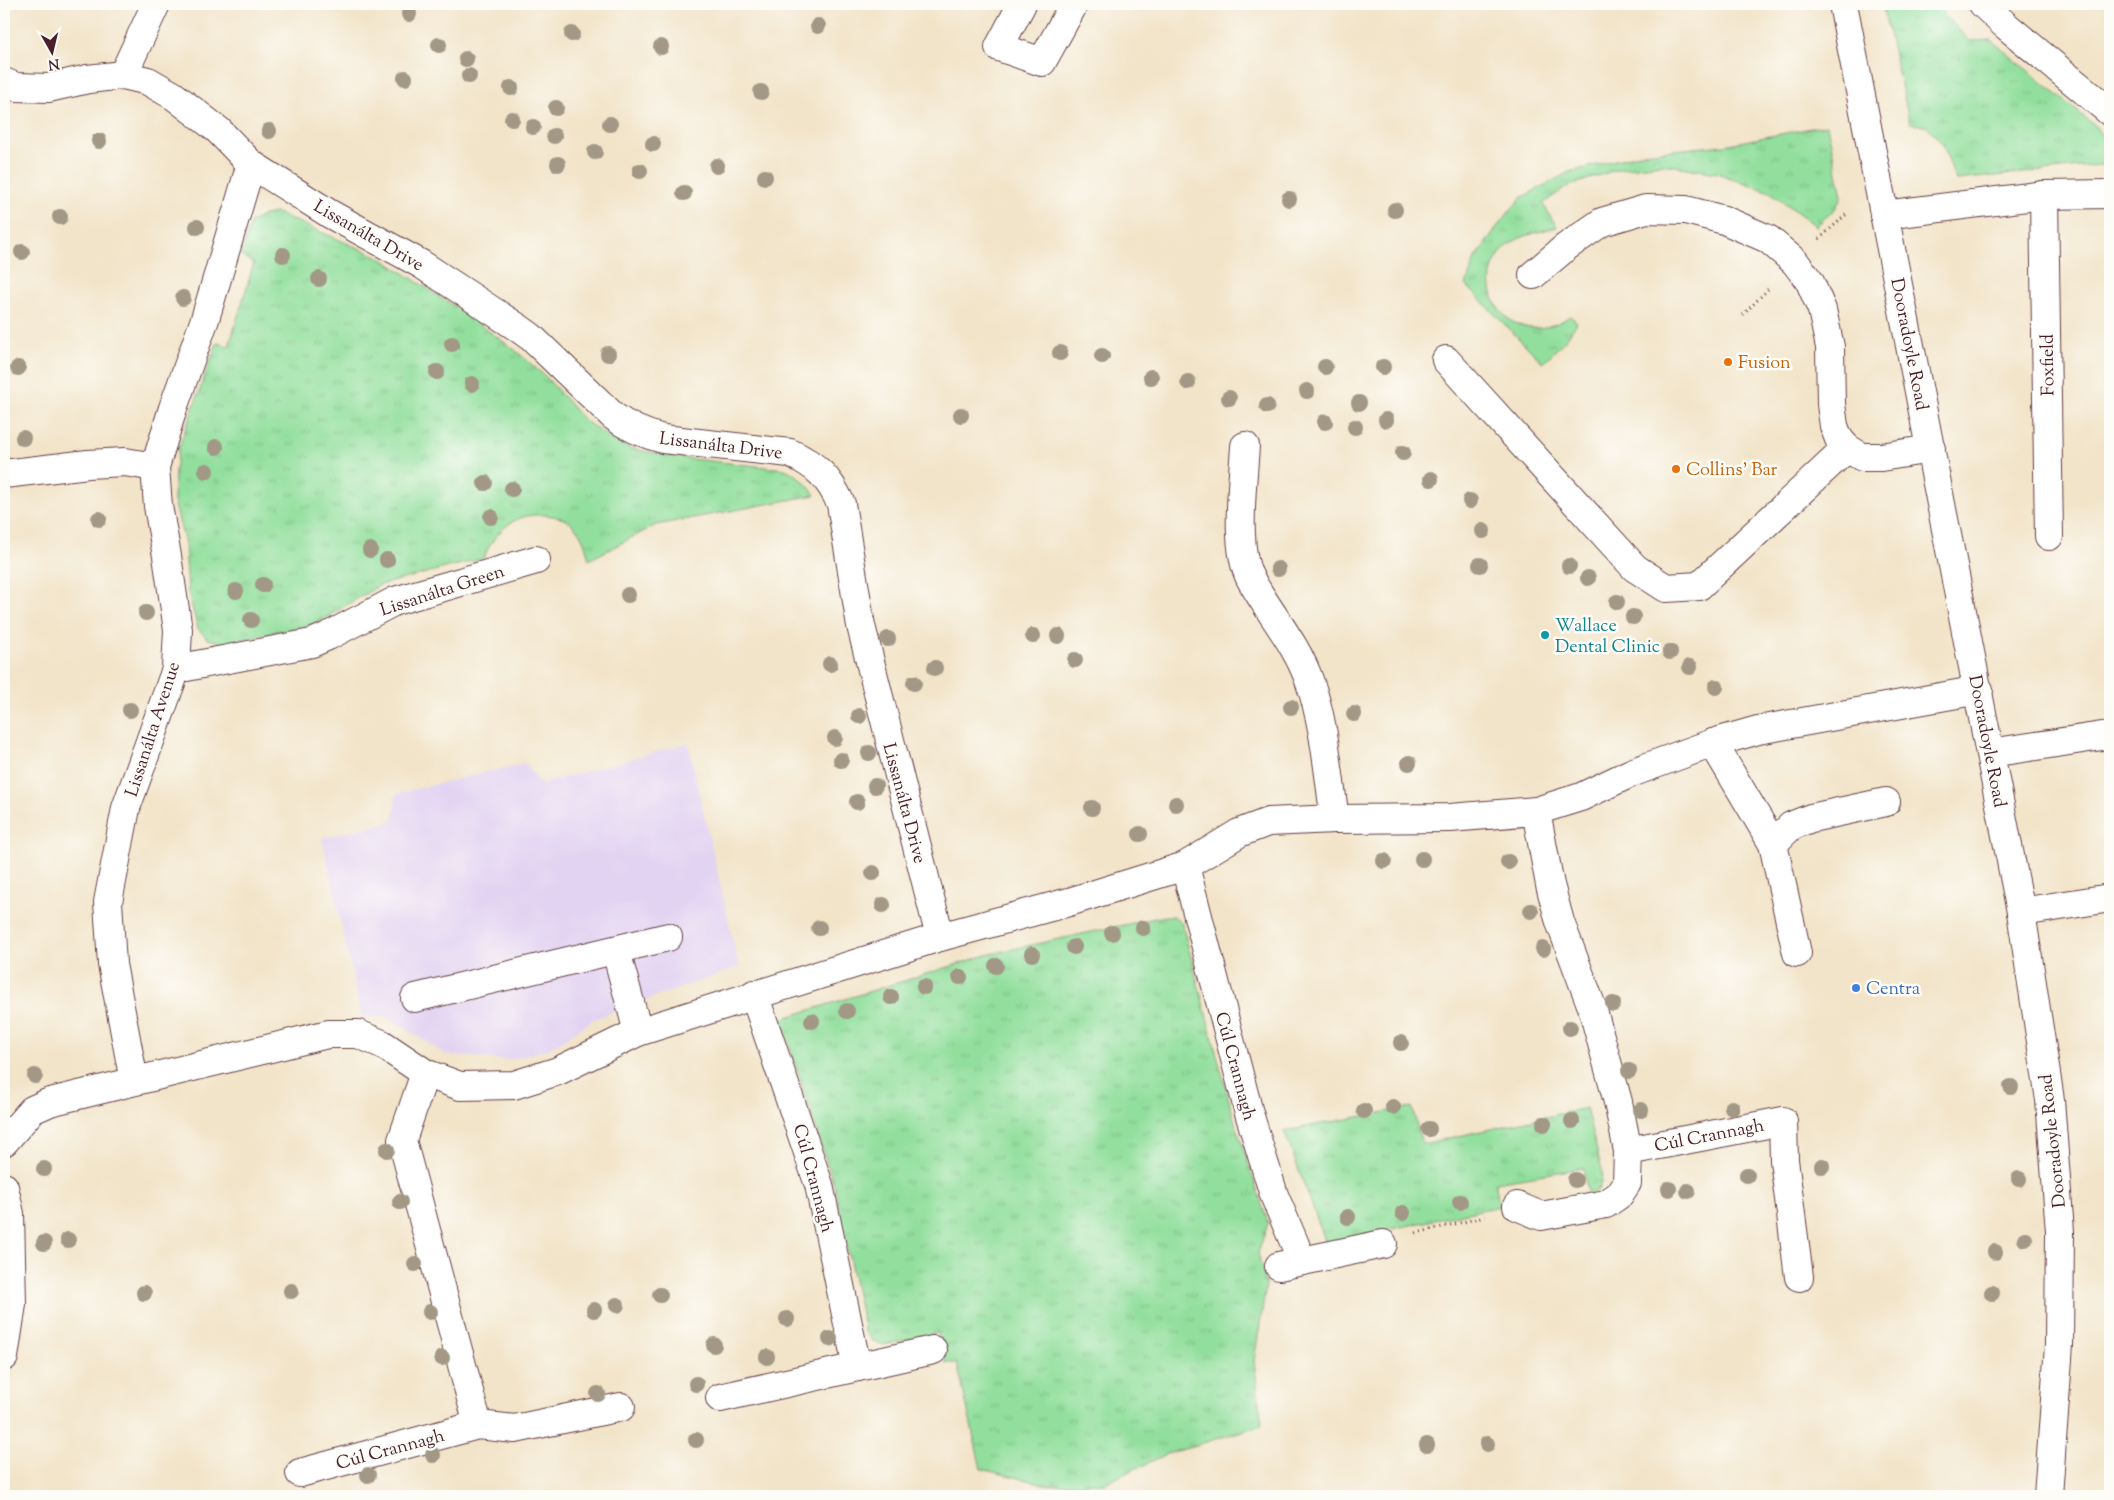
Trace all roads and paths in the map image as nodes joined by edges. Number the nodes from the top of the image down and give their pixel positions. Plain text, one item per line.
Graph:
1 (156, 4) edge
2 (1022, 4) edge
3 (1074, 4) edge
4 (1843, 4) edge
5 (1983, 4) edge
6 (123, 75) junction
7 (4, 82) edge
8 (2110, 112) edge
9 (251, 164) junction
10 (2110, 194) edge
11 (2044, 195) junction
12 (1884, 215) junction
13 (1532, 275) dead end
14 (1446, 360) dead end
15 (1245, 446) dead end
16 (1847, 448) junction
17 (1931, 449) junction
18 (155, 467) junction
19 (4, 474) edge
20 (2049, 536) dead end
21 (536, 560) dead end
22 (176, 669) junction
23 (1979, 690) junction
24 (2102, 736) dead end
25 (1713, 743) junction
26 (1990, 753) junction
27 (1886, 802) dead end
28 (1536, 812) junction
29 (1335, 819) junction
30 (1773, 844) junction
31 (1185, 866) junction
32 (2110, 898) edge
33 (2021, 912) junction
34 (940, 936) junction
35 (668, 937) dead end
36 (616, 951) junction
37 (1797, 952) dead end
38 (754, 994) junction
39 (415, 998) dead end
40 (638, 1032) junction
41 (425, 1073) junction
42 (134, 1081) junction
43 (4, 1142) edge
44 (1628, 1151) junction
45 (4, 1187) edge
46 (1517, 1206) joint
47 (1383, 1244) joint
48 (1799, 1277) dead end
49 (933, 1350) dead end
50 (4, 1356) edge
51 (856, 1367) junction
52 (720, 1398) dead end
53 (621, 1407) dead end
54 (478, 1425) junction
55 (300, 1473) dead end
56 (2046, 1493) edge

1 - 6 street
2 - 3 street
4 - 12 street, Dooradoyle Road
5 - 8 street
6 - 7 street, Lissanálta Drive
6 - 9 street, Lissanálta Drive
9 - 18 street
9 - 34 street, Lissanálta Drive
10 - 11 street
11 - 12 street
11 - 20 street, Foxfield
12 - 17 street, Dooradoyle Road
13 - 16 street
14 - 16 street
15 - 29 street
16 - 17 street
17 - 23 street, Dooradoyle Road
18 - 19 street
18 - 22 street, Lissanálta Avenue
21 - 22 street, Lissanálta Green
22 - 42 street, Lissanálta Avenue
23 - 25 street
23 - 26 street, Dooradoyle Road
24 - 26 street
25 - 28 street
25 - 30 street
26 - 33 street, Dooradoyle Road
27 - 30 street
28 - 29 street
28 - 44 street
29 - 31 street
30 - 37 street
31 - 34 street
31 - 47 street, Cúl Crannagh
32 - 33 street
33 - 56 street, Dooradoyle Road
34 - 38 street
35 - 36 street
36 - 39 street
36 - 40 street
38 - 40 street
38 - 51 street, Cúl Crannagh
40 - 41 street
41 - 42 street
41 - 54 street
42 - 43 street
44 - 46 street
44 - 48 street, Cúl Crannagh
45 - 50 street
46 - 47 path
49 - 51 street
51 - 52 street
53 - 54 street, Cúl Crannagh
54 - 55 street, Cúl Crannagh

